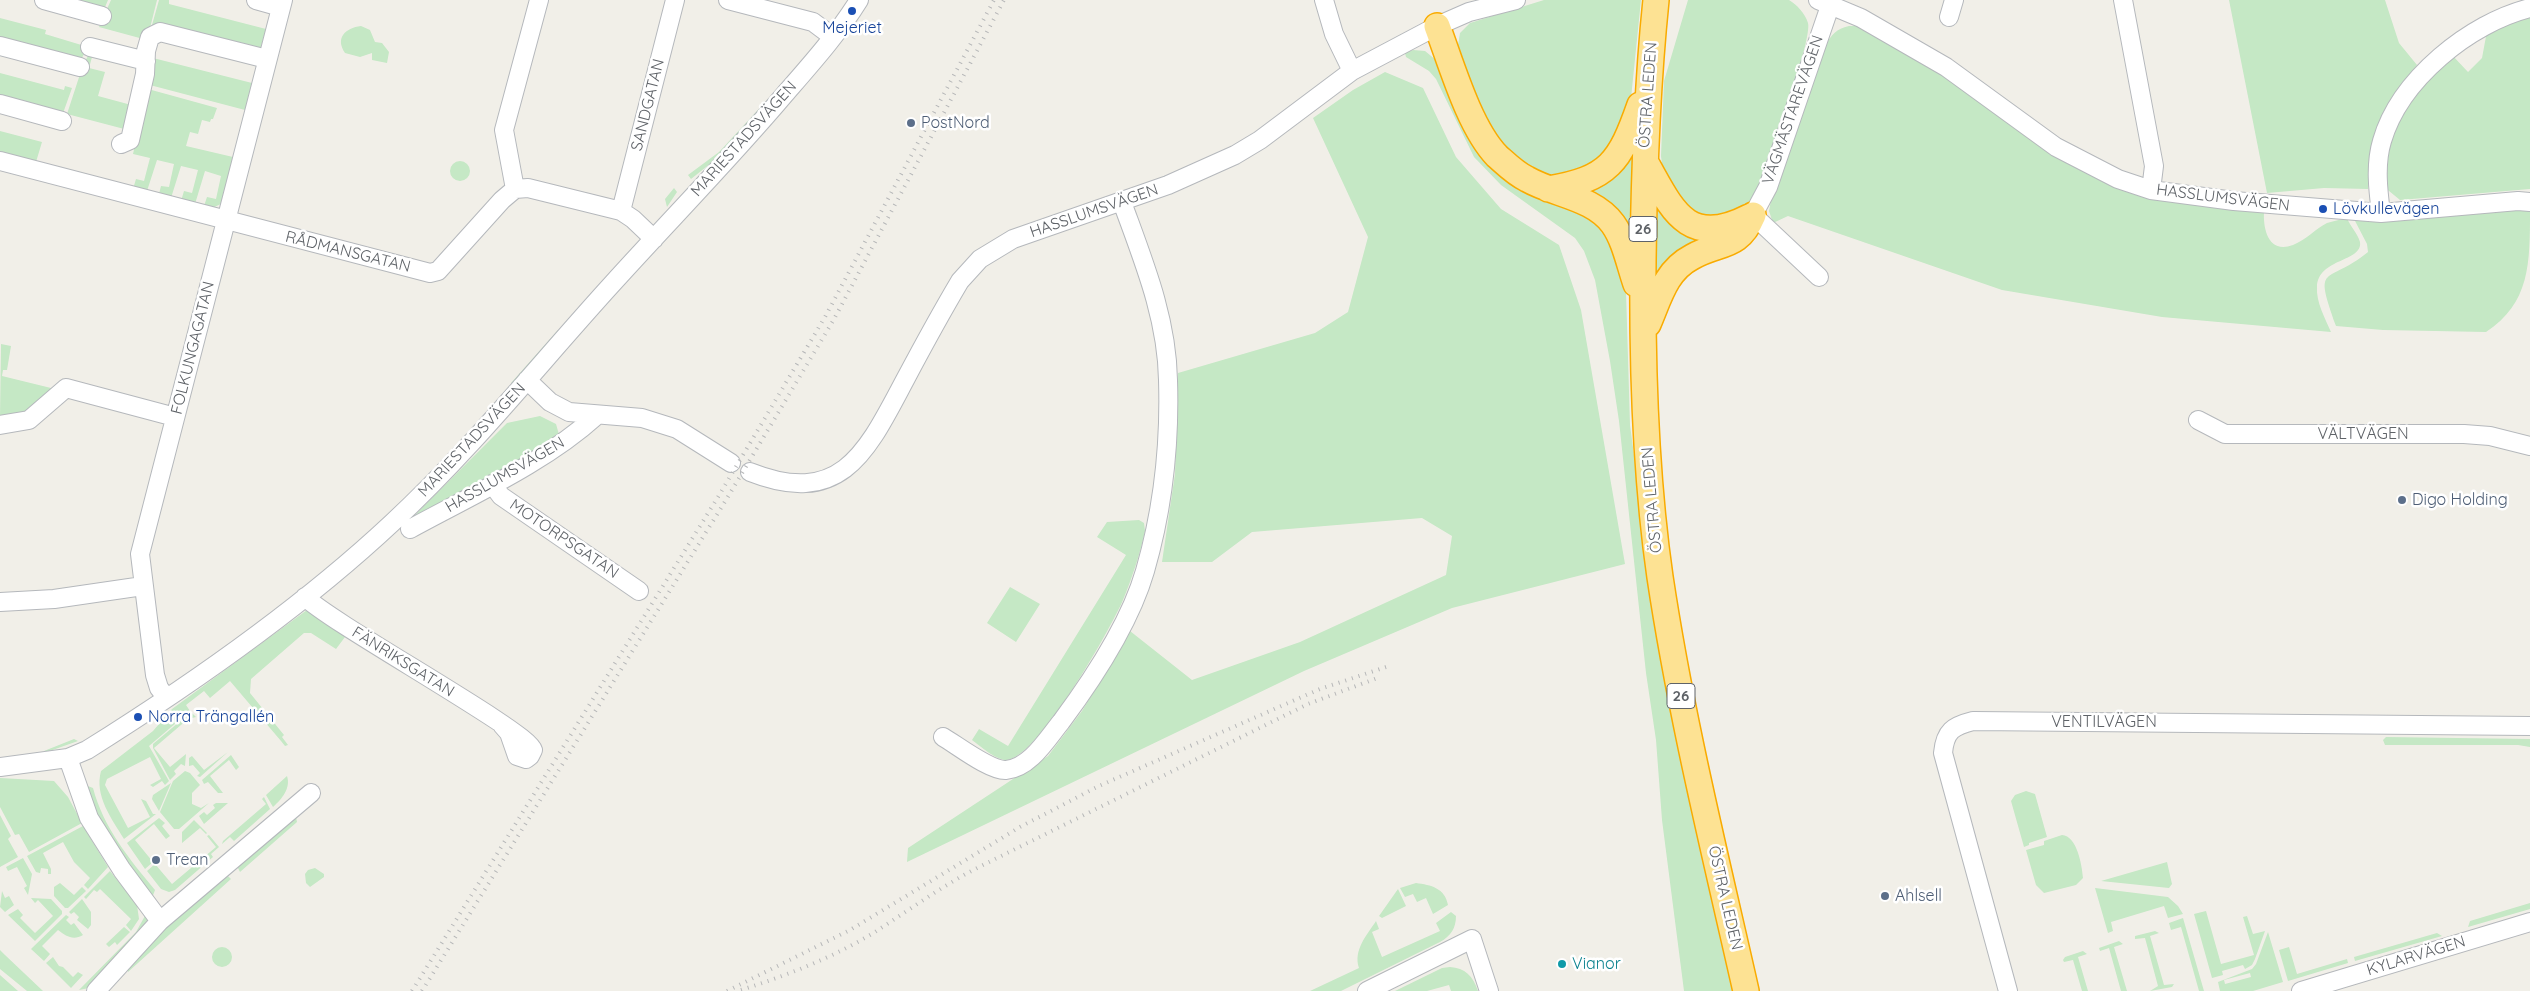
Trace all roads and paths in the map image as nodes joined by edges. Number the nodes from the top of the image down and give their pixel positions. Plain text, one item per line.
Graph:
1 (44, 0) edge
2 (256, 0) edge
3 (539, 0) edge
4 (675, 0) edge
5 (728, 0) edge
6 (859, 0) edge
7 (1324, 0) edge
8 (1516, 0) edge
9 (1656, 0) edge
10 (1954, 0) edge
11 (2123, 0) edge
12 (1826, 1) edge
13 (282, 3) edge
14 (2506, 7) edge
15 (2530, 8) edge
16 (102, 16) dead end
17 (1949, 17) dead end
18 (1437, 26) junction
19 (833, 37) junction
20 (0, 46) edge
21 (90, 47) dead end
22 (268, 59) junction
23 (146, 61) junction
24 (80, 68) dead end
25 (1352, 71) junction
26 (1647, 83) junction
27 (0, 104) edge
28 (62, 121) dead end
29 (121, 144) dead end
30 (1644, 159) junction
31 (0, 161) edge
32 (515, 189) junction
33 (1548, 189) junction
34 (2151, 190) junction
35 (1122, 202) junction
36 (2530, 202) edge
37 (621, 211) junction
38 (2381, 213) junction
39 (1753, 215) junction
40 (225, 221) junction
41 (654, 239) junction
42 (1819, 277) dead end
43 (1642, 299) junction
44 (1642, 338) junction
45 (527, 380) junction
46 (596, 416) junction
47 (175, 417) junction
48 (2198, 420) dead end
49 (0, 424) edge
50 (2530, 446) edge
51 (732, 462) dead end
52 (750, 472) dead end
53 (492, 484) junction
54 (410, 529) dead end
55 (143, 586) junction
56 (639, 591) dead end
57 (305, 597) junction
58 (0, 602) edge
59 (166, 697) junction
60 (502, 725) dead end
61 (2530, 726) edge
62 (943, 736) dead end
63 (68, 758) junction
64 (0, 767) edge
65 (312, 793) dead end
66 (160, 922) junction
67 (2530, 922) edge
68 (96, 991) edge
69 (1367, 991) edge
70 (1489, 991) edge
71 (1746, 991) edge
72 (2008, 991) edge
73 (2301, 991) edge

1 - 16 street
2 - 13 street
3 - 32 street
4 - 37 street, SANDGATAN
5 - 19 street
6 - 19 street, MARIESTADSVÄGEN
7 - 25 street
8 - 18 street, HASSLUMSVÄGEN
9 - 26 highway, ÖSTRA LEDEN / 26
10 - 17 street
11 - 34 street
12 - 34 street, HASSLUMSVÄGEN
12 - 39 street, VÄGMÄSTAREVÄGEN
13 - 22 street, FOLKUNGAGATAN
14 - 15 street
14 - 38 street
18 - 25 street, HASSLUMSVÄGEN
18 - 33 highway
19 - 41 street, MARIESTADSVÄGEN
20 - 24 street
21 - 23 street
22 - 23 street
22 - 40 street, FOLKUNGAGATAN
23 - 29 street
25 - 35 street, HASSLUMSVÄGEN
26 - 30 highway, ÖSTRA LEDEN / 26
26 - 33 highway
27 - 28 street
30 - 39 highway
30 - 43 highway, ÖSTRA LEDEN / 26
31 - 40 street, RÅDMANSGATAN
32 - 37 street
32 - 40 street, RÅDMANSGATAN
33 - 43 highway
34 - 38 street, HASSLUMSVÄGEN
35 - 52 street, HASSLUMSVÄGEN
35 - 62 street
36 - 38 street, HASSLUMSVÄGEN
37 - 41 street
39 - 42 street
39 - 44 highway
40 - 47 street, FOLKUNGAGATAN
41 - 45 street, MARIESTADSVÄGEN
43 - 44 highway, ÖSTRA LEDEN / 26
44 - 71 highway, ÖSTRA LEDEN / 26
45 - 46 street, HASSLUMSVÄGEN
45 - 57 street, MARIESTADSVÄGEN
46 - 51 street, HASSLUMSVÄGEN
46 - 53 street, HASSLUMSVÄGEN
47 - 49 street
47 - 55 street, FOLKUNGAGATAN
48 - 50 street, VÄLTVÄGEN
53 - 54 street, HASSLUMSVÄGEN
53 - 56 street, MOTORPSGATAN
55 - 58 street
55 - 59 street, FOLKUNGAGATAN
57 - 59 street, MARIESTADSVÄGEN
57 - 60 street, FÄNRIKSGATAN
59 - 63 street, MARIESTADSVÄGEN
61 - 72 street, VENTILVÄGEN
63 - 64 street, MARIESTADSVÄGEN
63 - 66 street
65 - 66 street
66 - 68 street
67 - 73 street, KYLARVÄGEN
69 - 70 street

